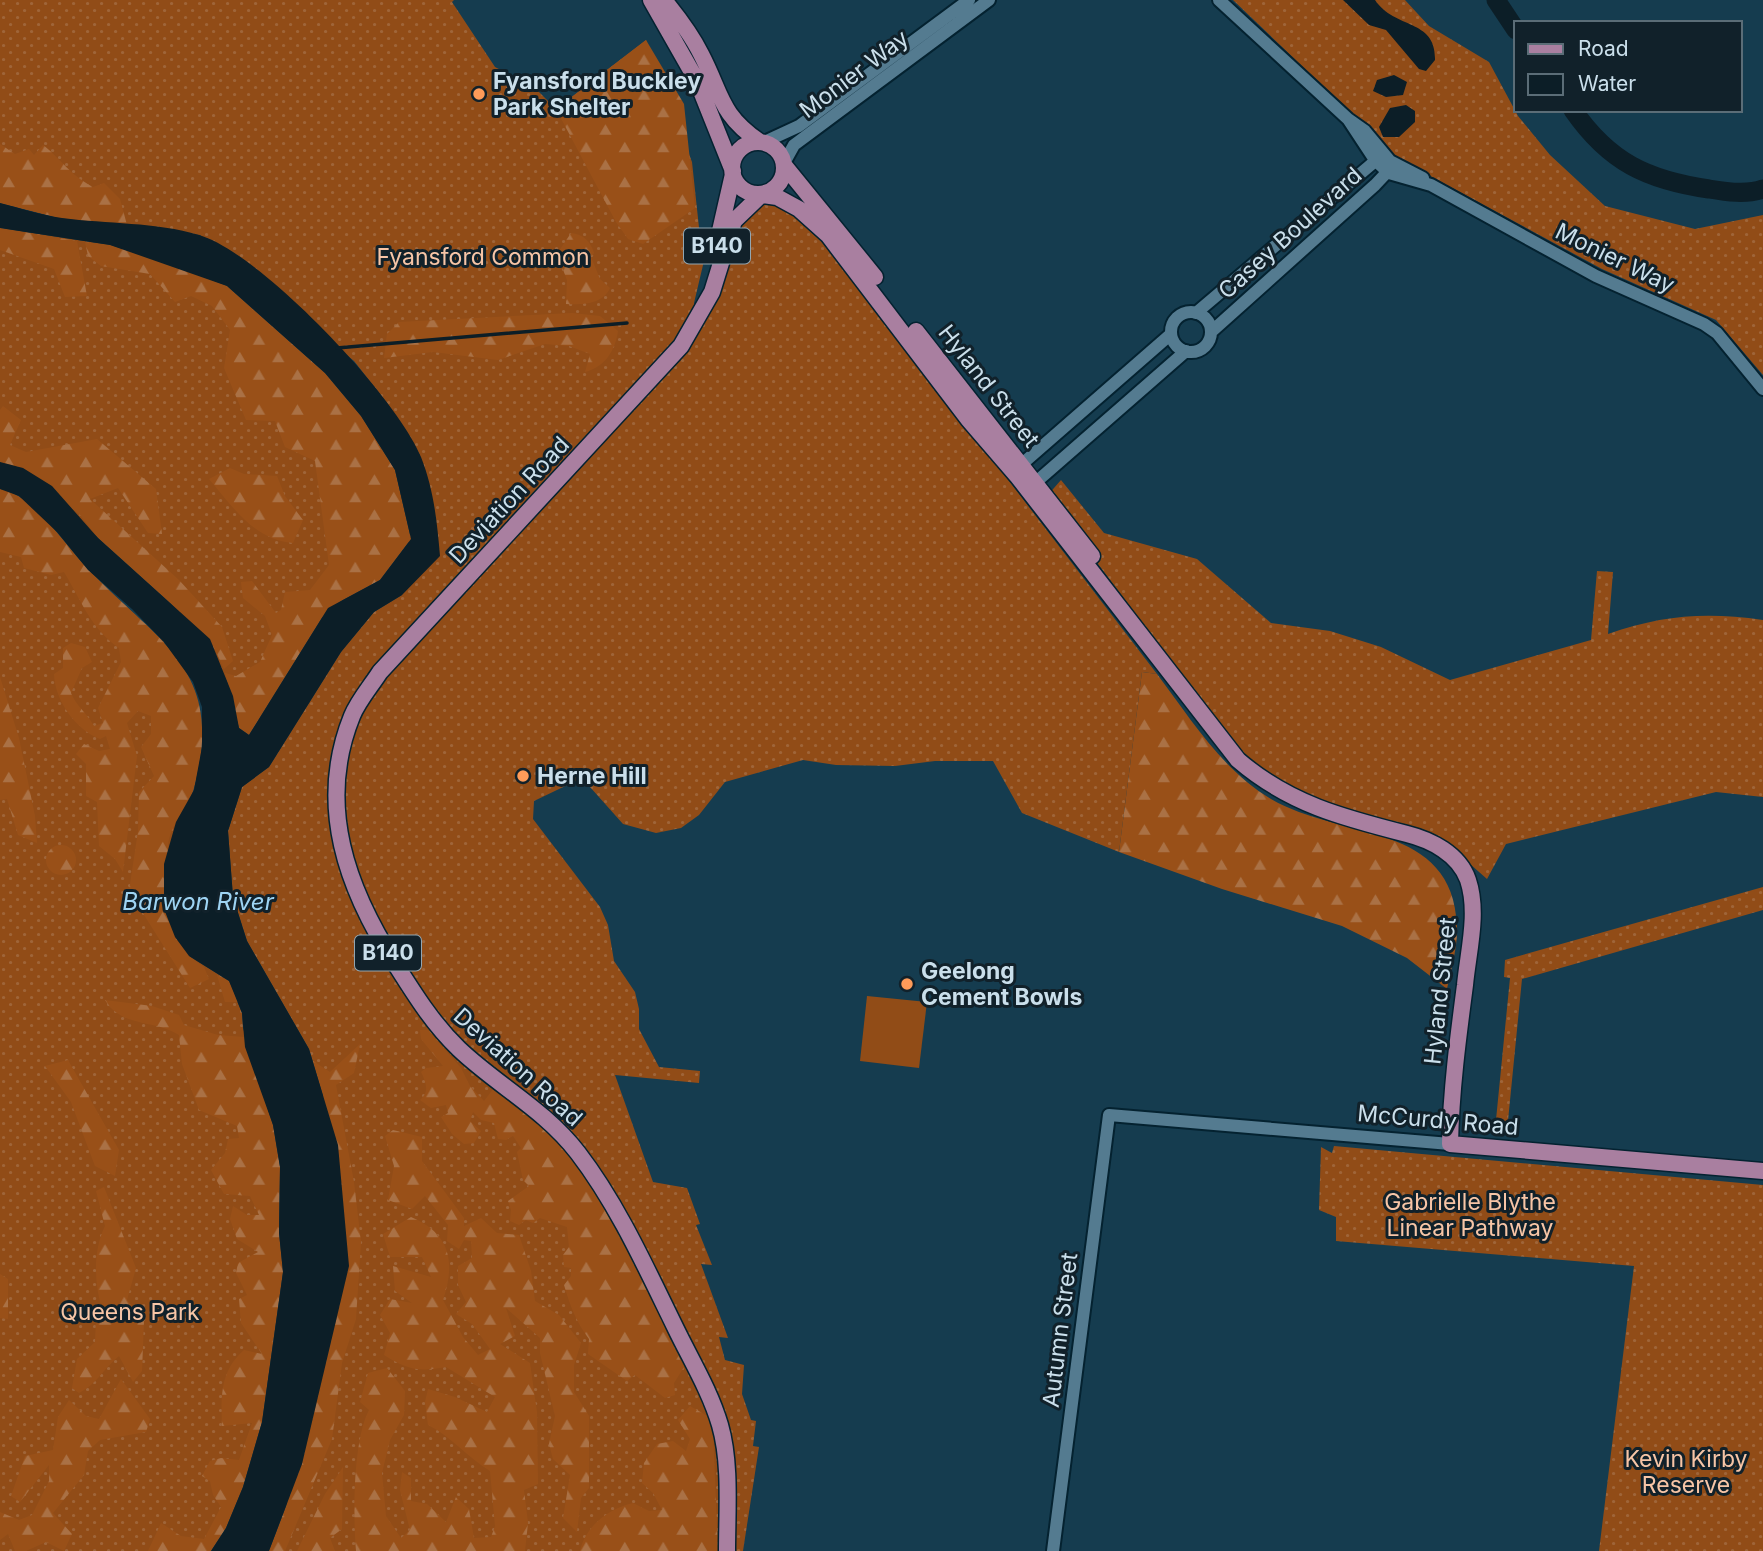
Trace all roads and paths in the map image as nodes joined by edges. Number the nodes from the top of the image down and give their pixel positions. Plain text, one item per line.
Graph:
1 (651, 0) edge
2 (969, 0) edge
3 (989, 0) edge
4 (1219, 0) edge
5 (667, 10) edge
6 (940, 29) junction
7 (915, 48) junction
8 (761, 142) junction
9 (1385, 163) junction
10 (784, 164) junction
11 (733, 172) junction
12 (762, 195) junction
13 (1196, 313) junction
14 (698, 317) junction
15 (1211, 332) junction
16 (1171, 334) junction
17 (1186, 351) junction
18 (1763, 389) edge
19 (1026, 476) junction
20 (1149, 643) junction
21 (1109, 1115) joint
22 (1450, 1144) junction
23 (1763, 1171) edge
24 (727, 1551) edge
25 (1053, 1551) edge

1 - 5 main road
2 - 6 street, Monier Way
3 - 6 street, Monier Way
4 - 9 street, Monier Way
5 - 8 main road
5 - 11 main road
6 - 7 street, Monier Way
7 - 8 street, Monier Way
7 - 10 street, Monier Way
8 - 10 main road
8 - 11 main road, B140
9 - 13 street, Casey Boulevard
9 - 15 street, Casey Boulevard
9 - 18 street, Monier Way
10 - 12 main road, B140
10 - 19 main road, Hyland Street
11 - 12 main road
11 - 14 main road, Deviation Road / B140
12 - 14 main road, Deviation Road / B140
12 - 19 main road, Hyland Street
13 - 15 street
13 - 16 street
14 - 24 main road, Deviation Road / B140
15 - 17 street
16 - 17 street
16 - 19 street
17 - 19 street
19 - 20 main road, Hyland Street
19 - 20 main road, Hyland Street
20 - 22 main road, Hyland Street
21 - 22 street, McCurdy Road
21 - 25 street, Autumn Street
22 - 23 main road, McCurdy Road

